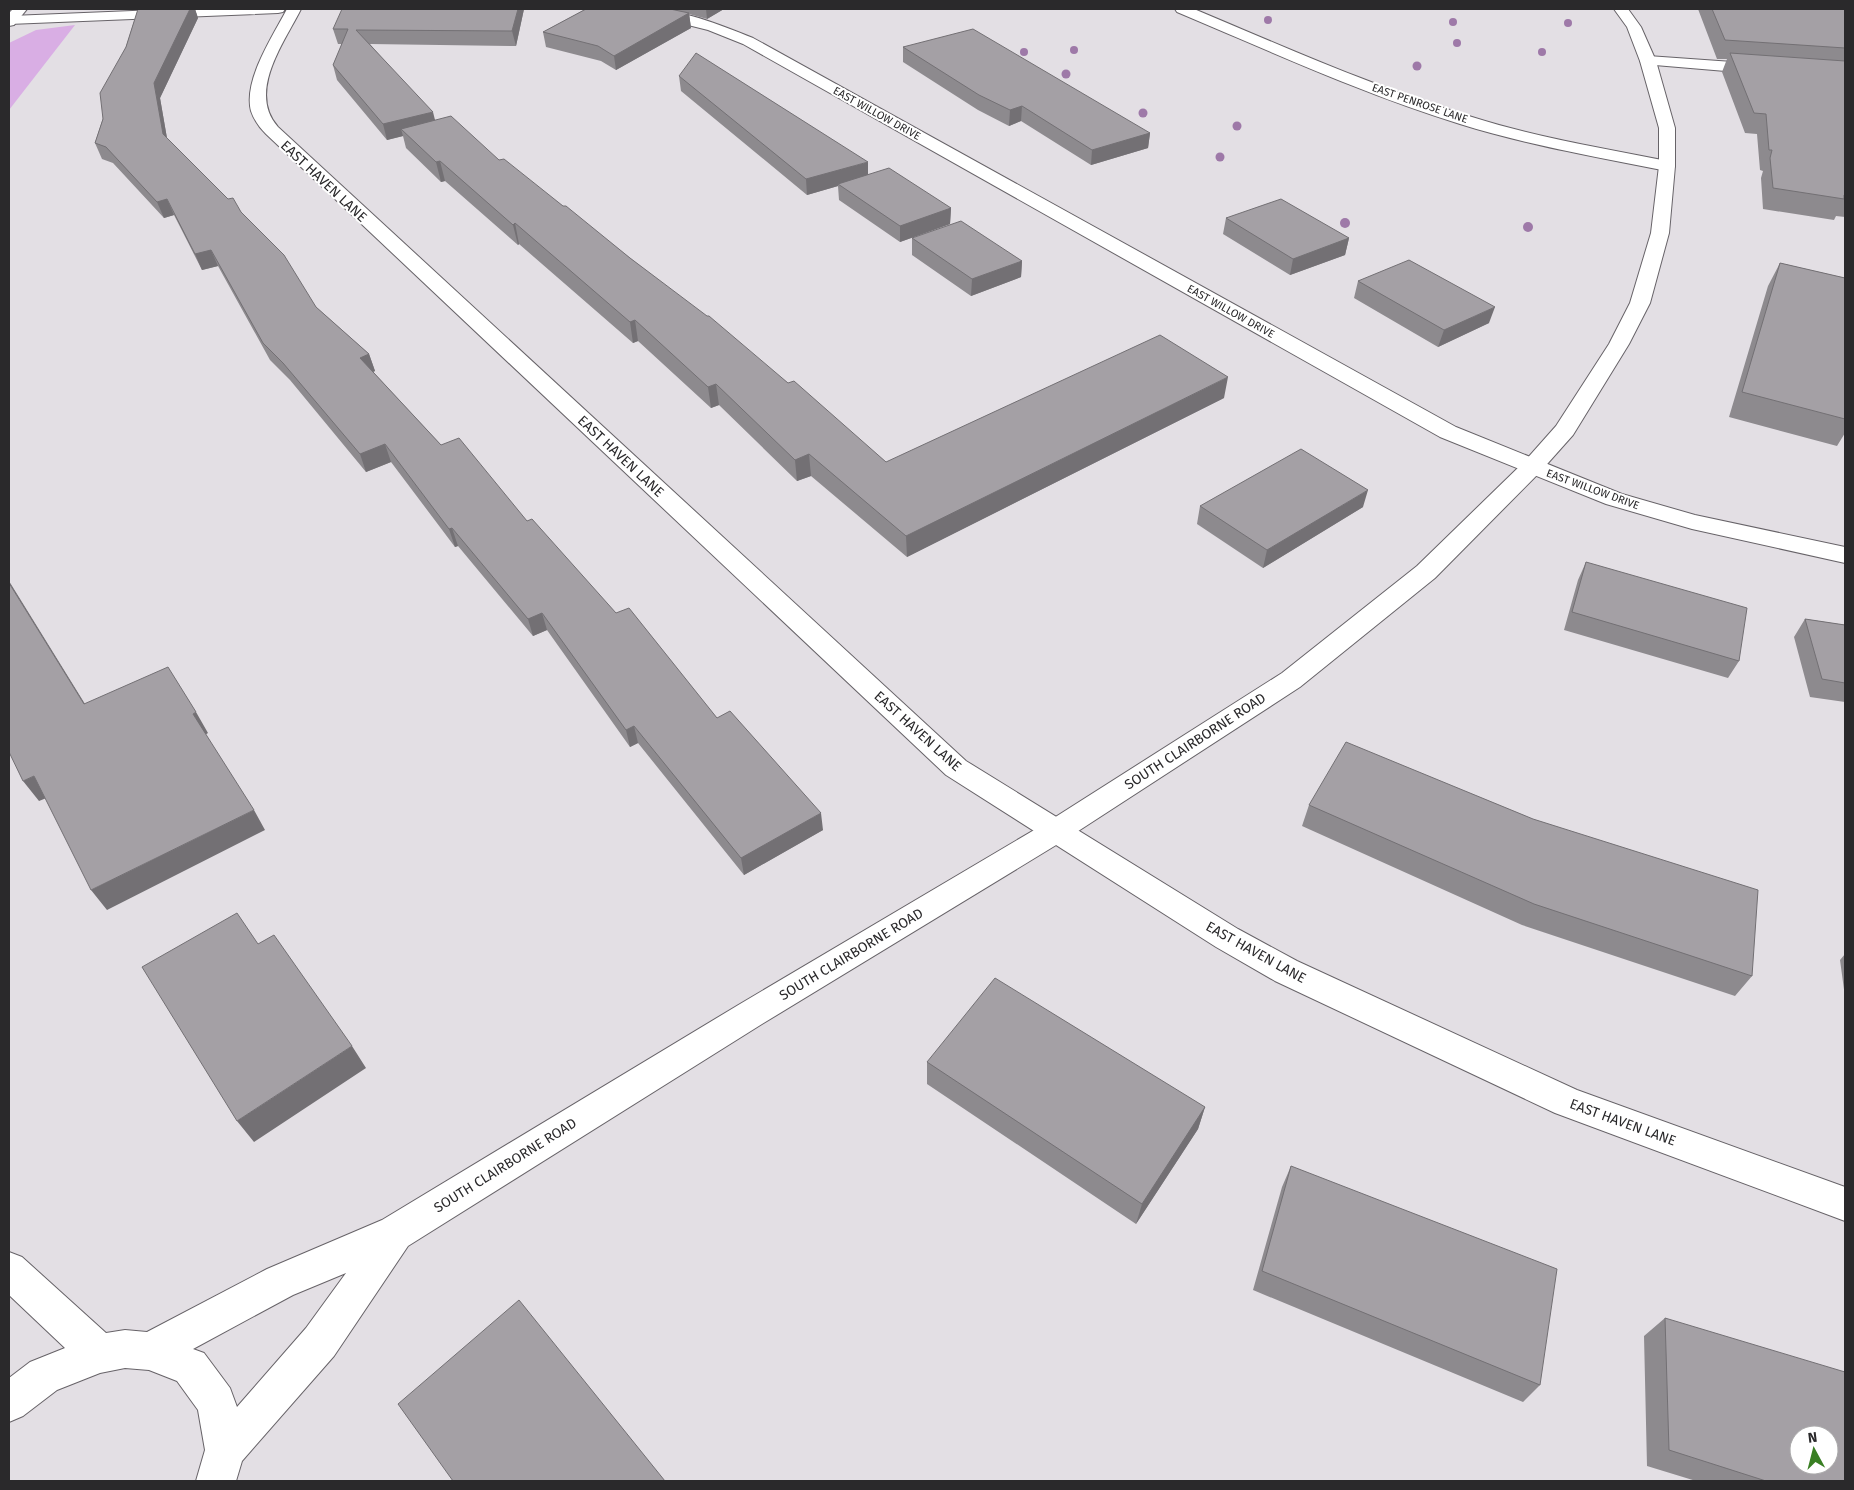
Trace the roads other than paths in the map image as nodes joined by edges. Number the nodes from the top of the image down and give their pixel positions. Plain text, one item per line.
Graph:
1 (278, 9) edge
2 (294, 9) edge
3 (641, 9) edge
4 (1182, 9) edge
5 (1621, 9) edge
6 (13, 17) edge
7 (1648, 61) junction
8 (1779, 70) edge
9 (1667, 166) junction
10 (1532, 467) junction
11 (1845, 555) edge
12 (1056, 831) junction
13 (1845, 1204) edge
14 (395, 1233) junction
15 (9, 1270) edge
16 (149, 1352) junction
17 (100, 1354) junction
18 (9, 1402) edge
19 (220, 1466) edge

1 - 6 street
2 - 12 street, EAST HAVEN LANE
3 - 10 street, EAST WILLOW DRIVE
4 - 9 street, EAST PENROSE LANE
5 - 7 street, SOUTH CLAIRBORNE ROAD
7 - 8 street
7 - 9 street, SOUTH CLAIRBORNE ROAD
9 - 10 street, SOUTH CLAIRBORNE ROAD
10 - 11 street, EAST WILLOW DRIVE
10 - 12 street, SOUTH CLAIRBORNE ROAD
12 - 13 street, EAST HAVEN LANE
12 - 14 street, SOUTH CLAIRBORNE ROAD
14 - 16 street, SOUTH CLAIRBORNE ROAD
14 - 19 street, SOUTH CLAIRBORNE ROAD
15 - 17 street
16 - 17 street
16 - 19 street
17 - 18 street

